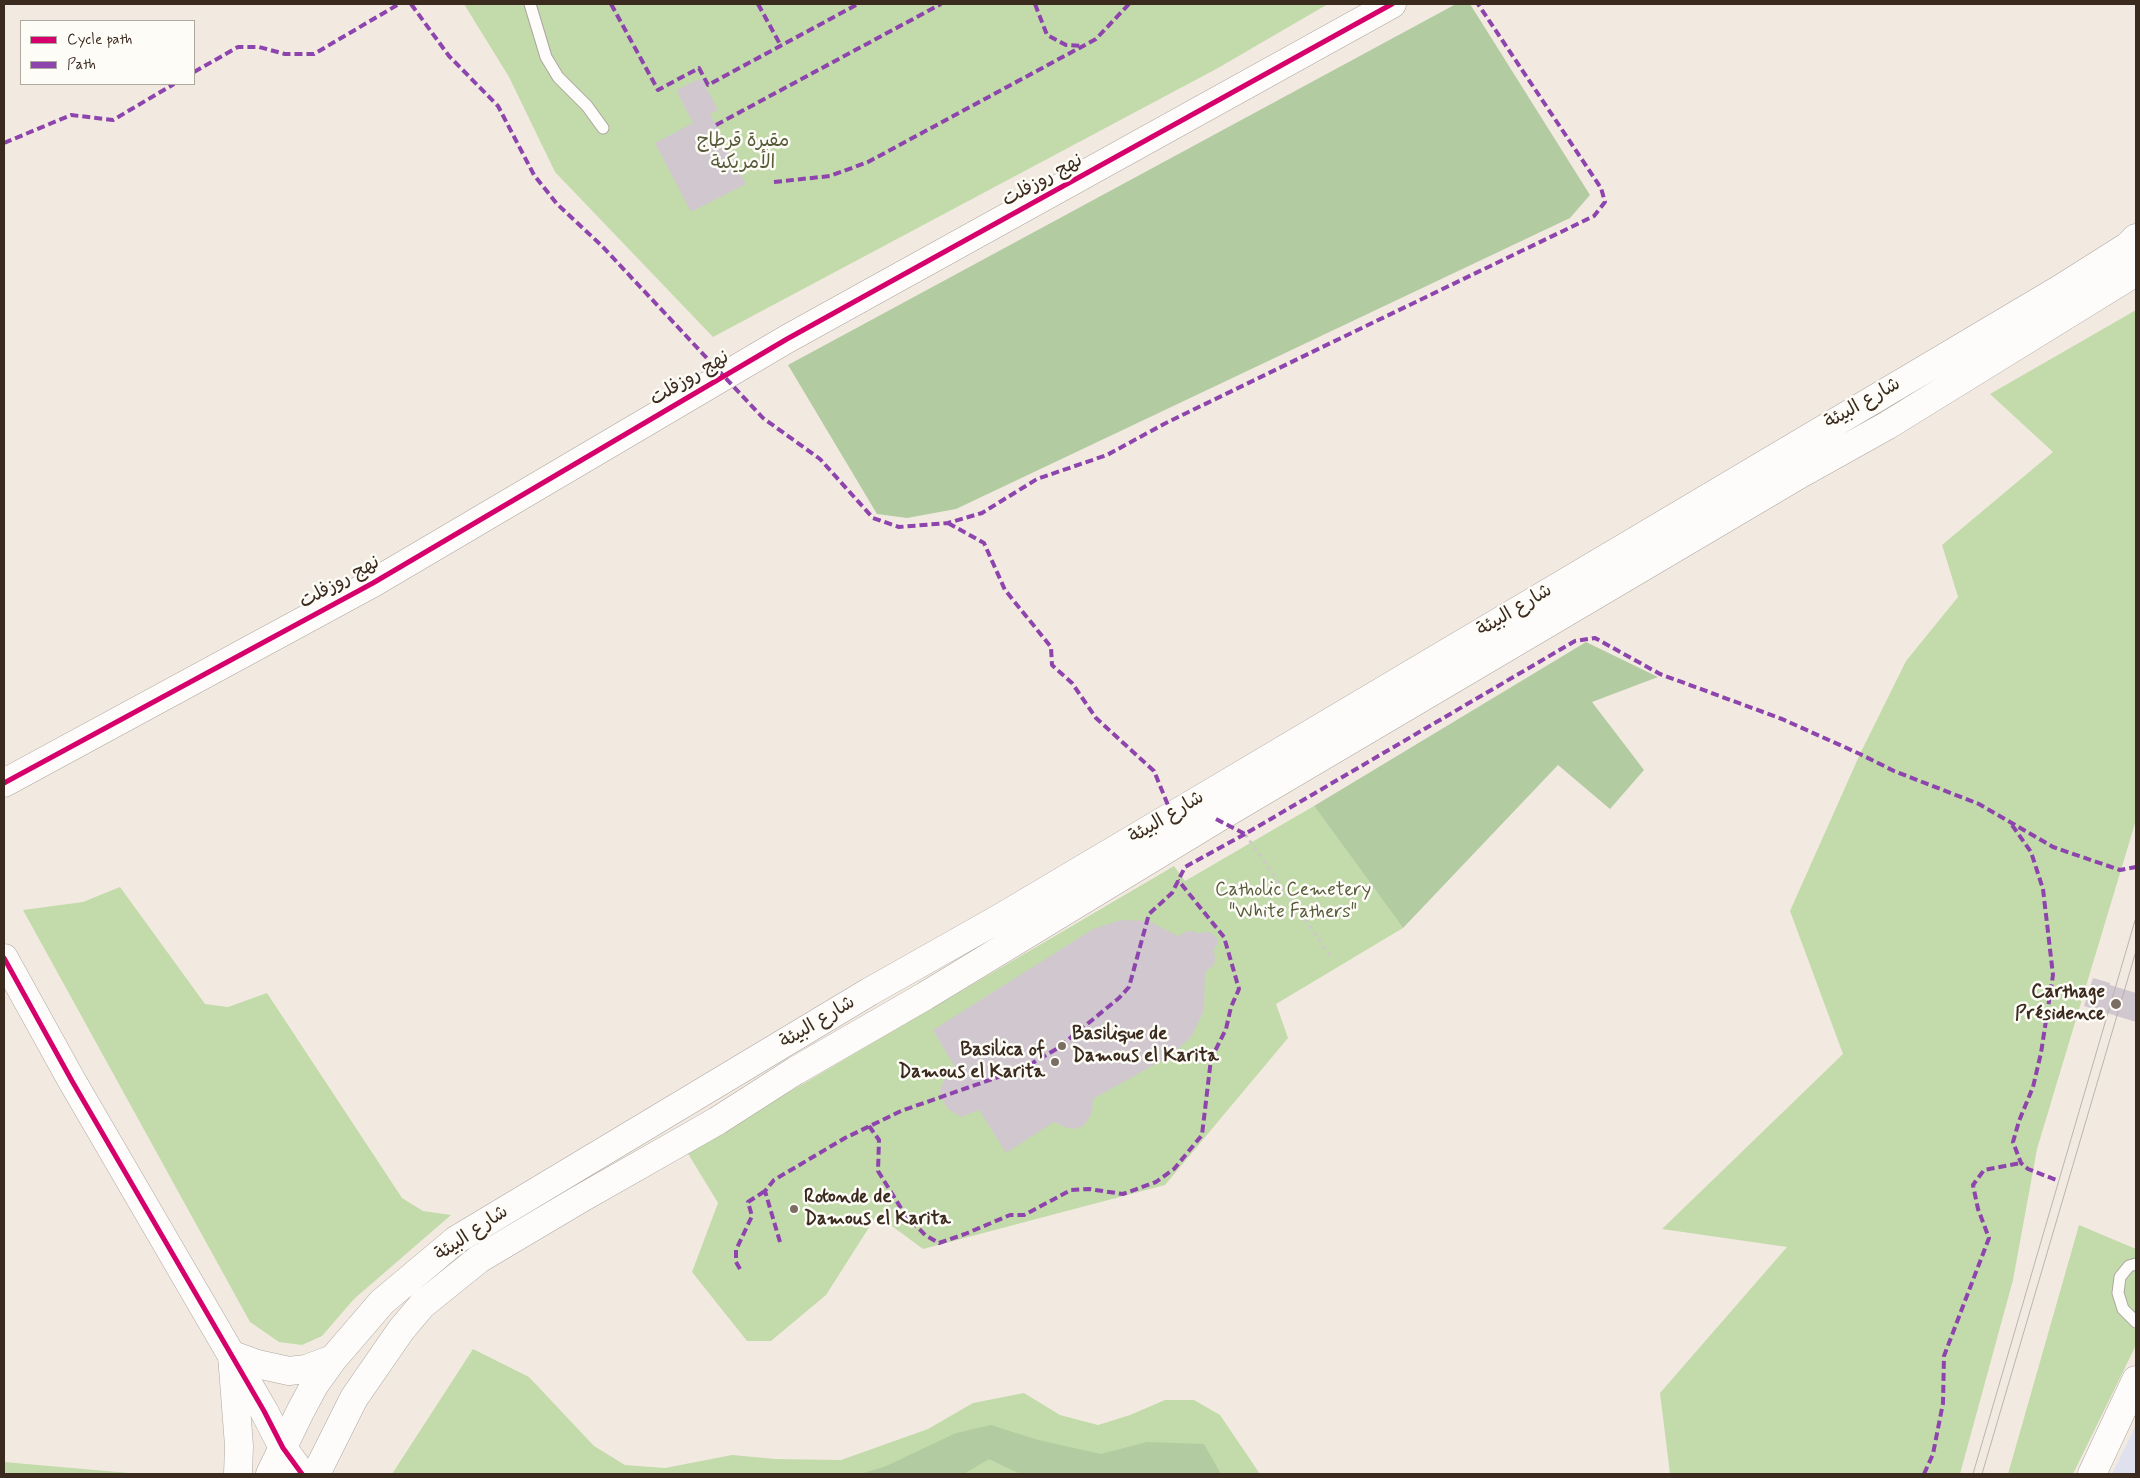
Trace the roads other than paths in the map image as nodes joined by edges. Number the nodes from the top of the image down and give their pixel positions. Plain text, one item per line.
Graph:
1 (530, 4) edge
2 (1392, 4) edge
3 (603, 128) dead end
4 (2136, 238) edge
5 (2136, 272) edge
6 (4, 782) edge
7 (4, 958) edge
8 (2136, 1264) edge
9 (2136, 1322) edge
10 (232, 1355) junction
11 (332, 1359) junction
12 (2136, 1380) edge
13 (282, 1448) junction
14 (238, 1474) edge
15 (270, 1474) edge
16 (302, 1474) edge
17 (316, 1474) edge
18 (2092, 1474) edge

1 - 3 lane
2 - 6 main road, نهج روزفلت
4 - 11 main road, شارع البيئة
5 - 17 main road, شارع البيئة
7 - 10 main road
8 - 9 lane
10 - 11 main road
10 - 13 main road
10 - 14 main road
11 - 13 main road, شارع البيئة
12 - 18 main road
13 - 15 main road, شارع البيئة
13 - 16 main road

